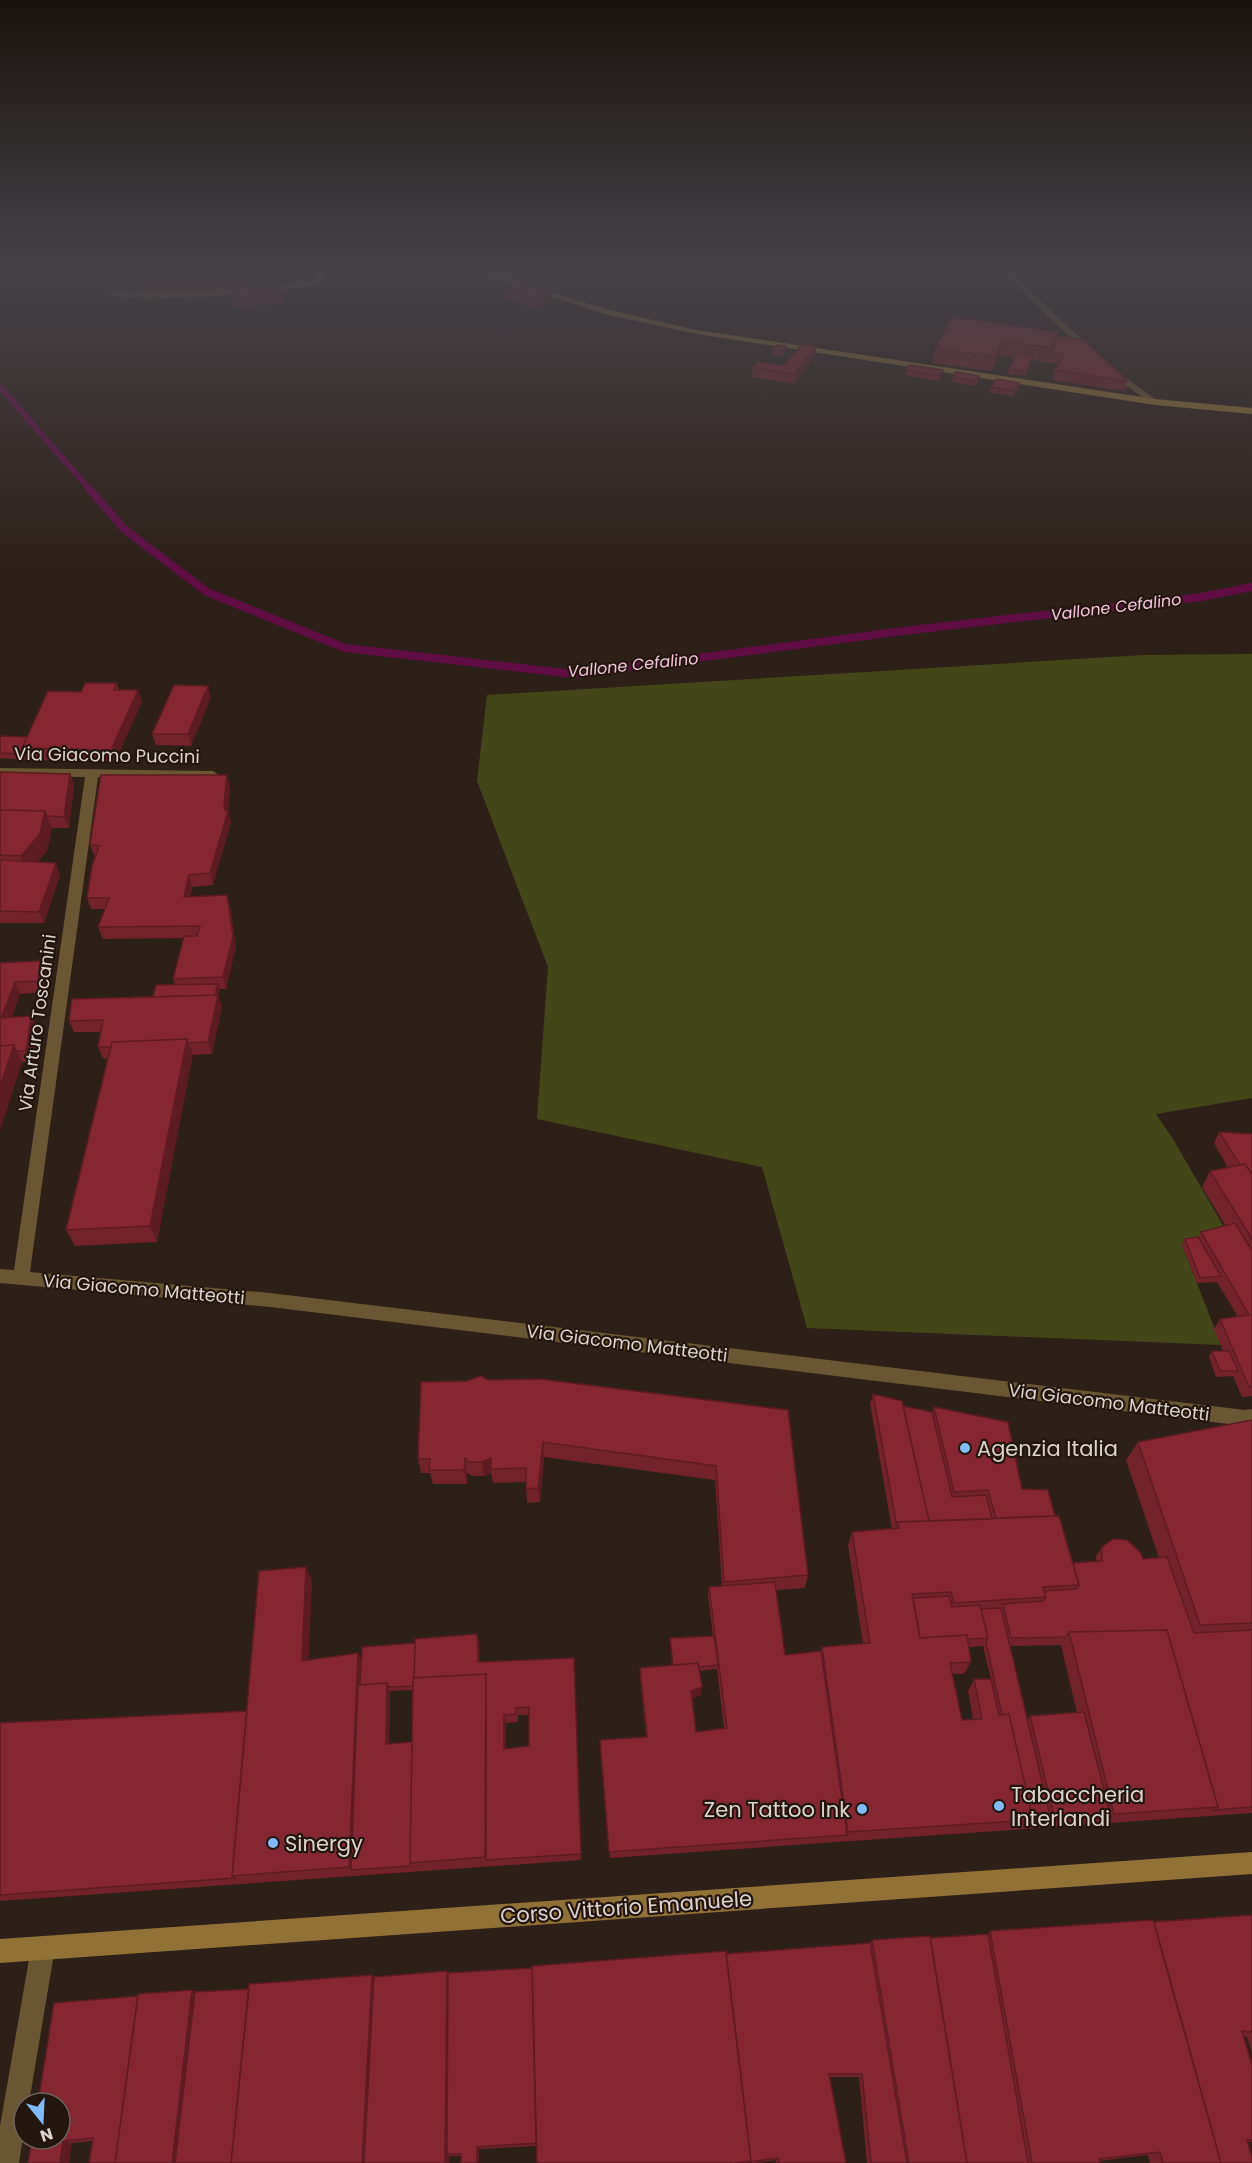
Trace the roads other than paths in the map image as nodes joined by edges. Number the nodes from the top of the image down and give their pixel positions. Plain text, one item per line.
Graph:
1 (969, 374) edge
2 (1115, 374) edge
3 (1155, 402) junction
4 (1252, 411) edge
5 (0, 772) edge
6 (92, 773) junction
7 (213, 775) edge
8 (0, 1276) edge
9 (21, 1278) junction
10 (1248, 1418) edge
11 (1252, 1863) edge
12 (43, 1948) junction
13 (0, 1951) edge
14 (6, 2163) edge

1 - 3 main road
2 - 3 street
3 - 4 main road
5 - 6 street, Via Giacomo Puccini
6 - 7 street, Via Giacomo Puccini
6 - 9 street, Via Arturo Toscanini
8 - 9 street, Via Giacomo Matteotti
9 - 10 street, Via Giacomo Matteotti
11 - 12 main road, Corso Vittorio Emanuele
12 - 13 main road, Corso Vittorio Emanuele
12 - 14 street

